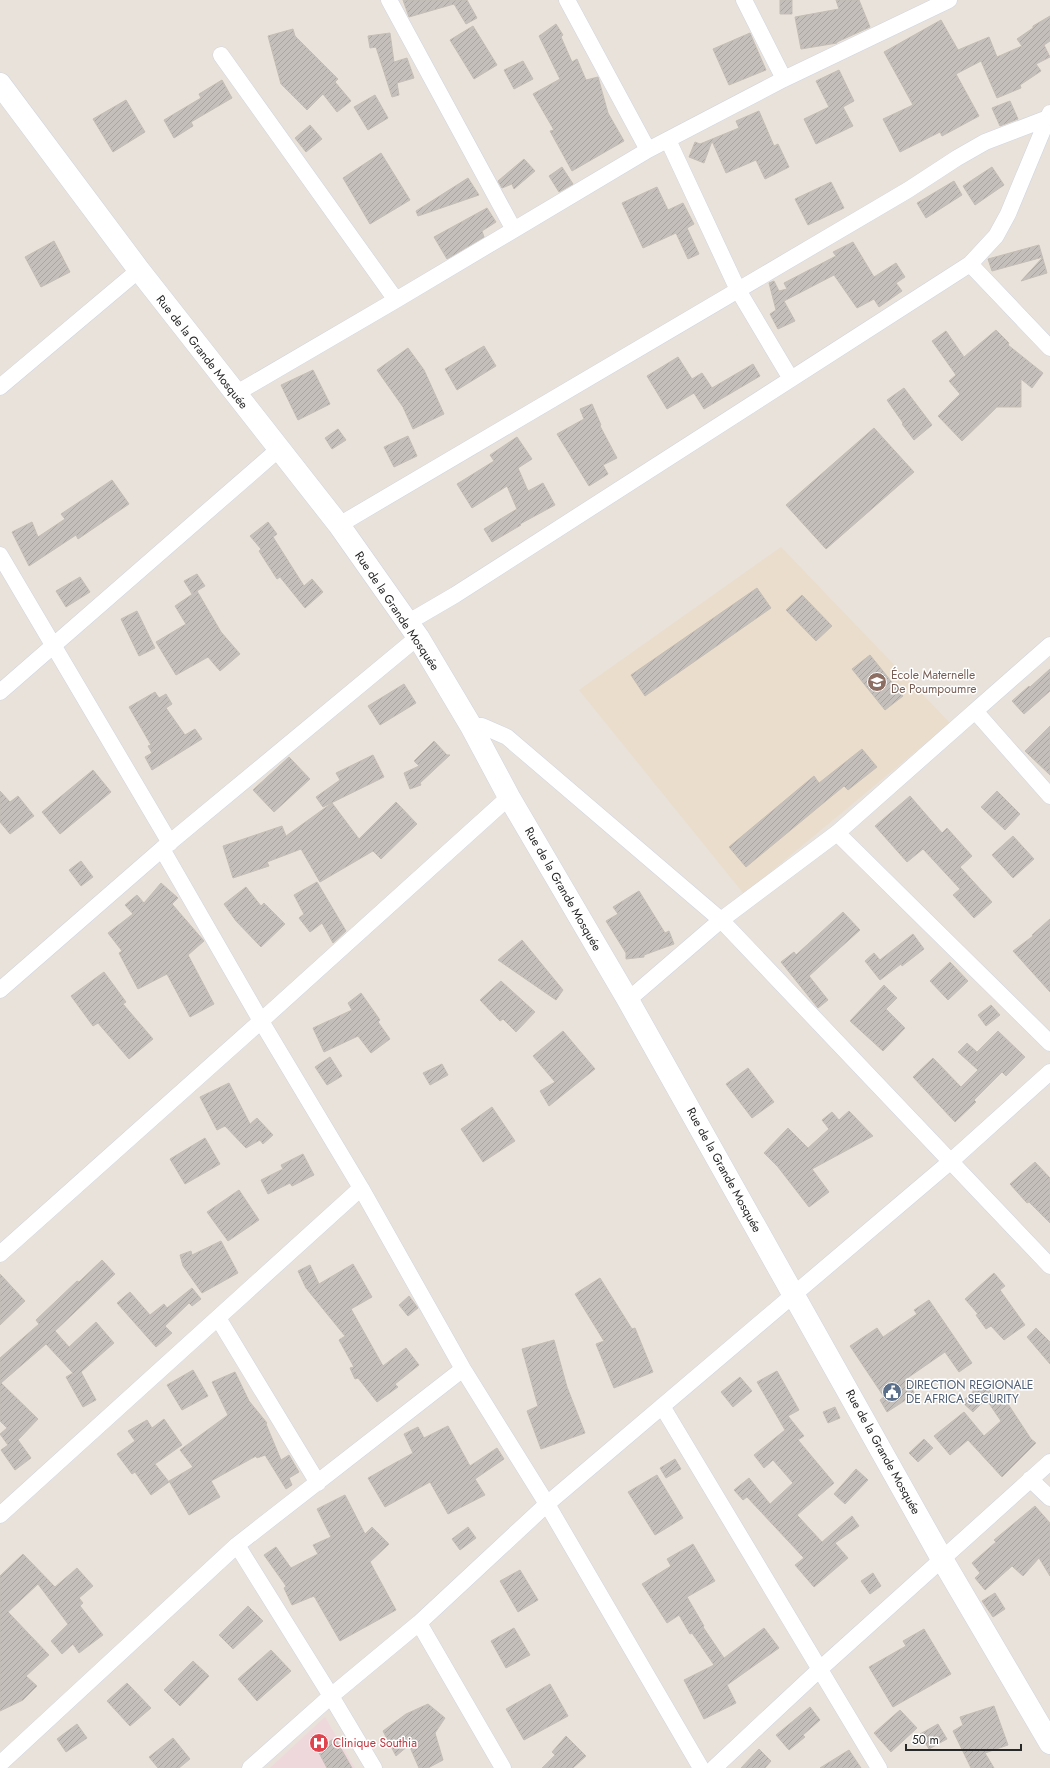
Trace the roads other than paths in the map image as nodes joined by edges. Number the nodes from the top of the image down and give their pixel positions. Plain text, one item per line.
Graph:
1 (389, 0) edge
2 (567, 0) edge
3 (949, 0) edge
4 (747, 1) edge
5 (221, 55) dead end
6 (784, 79) junction
7 (0, 84) edge
8 (1049, 116) edge
9 (668, 140) junction
10 (648, 150) junction
11 (514, 230) junction
12 (970, 264) junction
13 (139, 270) junction
14 (738, 290) junction
15 (396, 300) junction
16 (1050, 348) edge
17 (790, 379) junction
18 (0, 387) edge
19 (235, 394) junction
20 (279, 449) junction
21 (339, 525) junction
22 (0, 556) edge
23 (412, 630) junction
24 (1050, 645) edge
25 (54, 646) junction
26 (0, 692) edge
27 (975, 711) junction
28 (471, 726) junction
29 (1050, 796) edge
30 (509, 797) junction
31 (837, 833) junction
32 (166, 846) junction
33 (721, 920) junction
34 (0, 990) edge
35 (628, 1000) junction
36 (261, 1021) junction
37 (1050, 1043) edge
38 (1050, 1072) edge
39 (950, 1162) junction
40 (361, 1188) junction
41 (0, 1254) edge
42 (1050, 1266) edge
43 (795, 1294) junction
44 (218, 1318) junction
45 (463, 1369) junction
46 (662, 1406) junction
47 (1050, 1462) edge
48 (1030, 1479) junction
49 (318, 1483) junction
50 (1050, 1498) edge
51 (547, 1504) junction
52 (0, 1515) edge
53 (238, 1545) junction
54 (942, 1559) junction
55 (419, 1623) junction
56 (820, 1669) junction
57 (331, 1696) junction
58 (1050, 1743) edge
59 (0, 1764) edge
60 (250, 1768) edge
61 (374, 1768) edge
62 (502, 1768) edge
63 (701, 1768) edge
64 (714, 1768) edge
65 (879, 1768) edge

1 - 11 street
2 - 10 street
3 - 6 street
4 - 6 street
5 - 15 street
6 - 9 street
7 - 13 street, Rue de la Grande Mosquée
8 - 12 street
8 - 14 street
9 - 10 street
9 - 14 street
10 - 11 street
11 - 15 street
12 - 16 street
12 - 17 street
13 - 18 street
13 - 19 street, Rue de la Grande Mosquée
14 - 17 street
14 - 21 street
15 - 19 street
17 - 23 street
19 - 20 street, Rue de la Grande Mosquée
20 - 21 street, Rue de la Grande Mosquée
20 - 25 street
21 - 23 street, Rue de la Grande Mosquée
22 - 25 street
23 - 28 street, Rue de la Grande Mosquée
23 - 32 street
24 - 27 street
25 - 26 street
25 - 32 street
27 - 29 street
27 - 31 street
28 - 30 street, Rue de la Grande Mosquée
28 - 33 street
30 - 35 street, Rue de la Grande Mosquée
30 - 36 street
31 - 33 street
31 - 37 street
32 - 34 street
32 - 36 street
33 - 35 street
33 - 39 street
35 - 43 street, Rue de la Grande Mosquée
36 - 40 street
36 - 41 street
38 - 39 street
39 - 42 street
39 - 43 street
40 - 44 street
40 - 45 street
43 - 46 street
43 - 54 street, Rue de la Grande Mosquée
44 - 49 street
44 - 52 street
45 - 49 street
45 - 51 street
46 - 51 street
46 - 56 street
47 - 48 street
48 - 50 street
48 - 54 street
49 - 53 street
51 - 55 street
51 - 63 street
53 - 57 street
53 - 59 street
54 - 56 street
54 - 58 street, Rue de la Grande Mosquée
55 - 57 street
55 - 62 street
56 - 64 street
56 - 65 street
57 - 60 street
57 - 61 street

